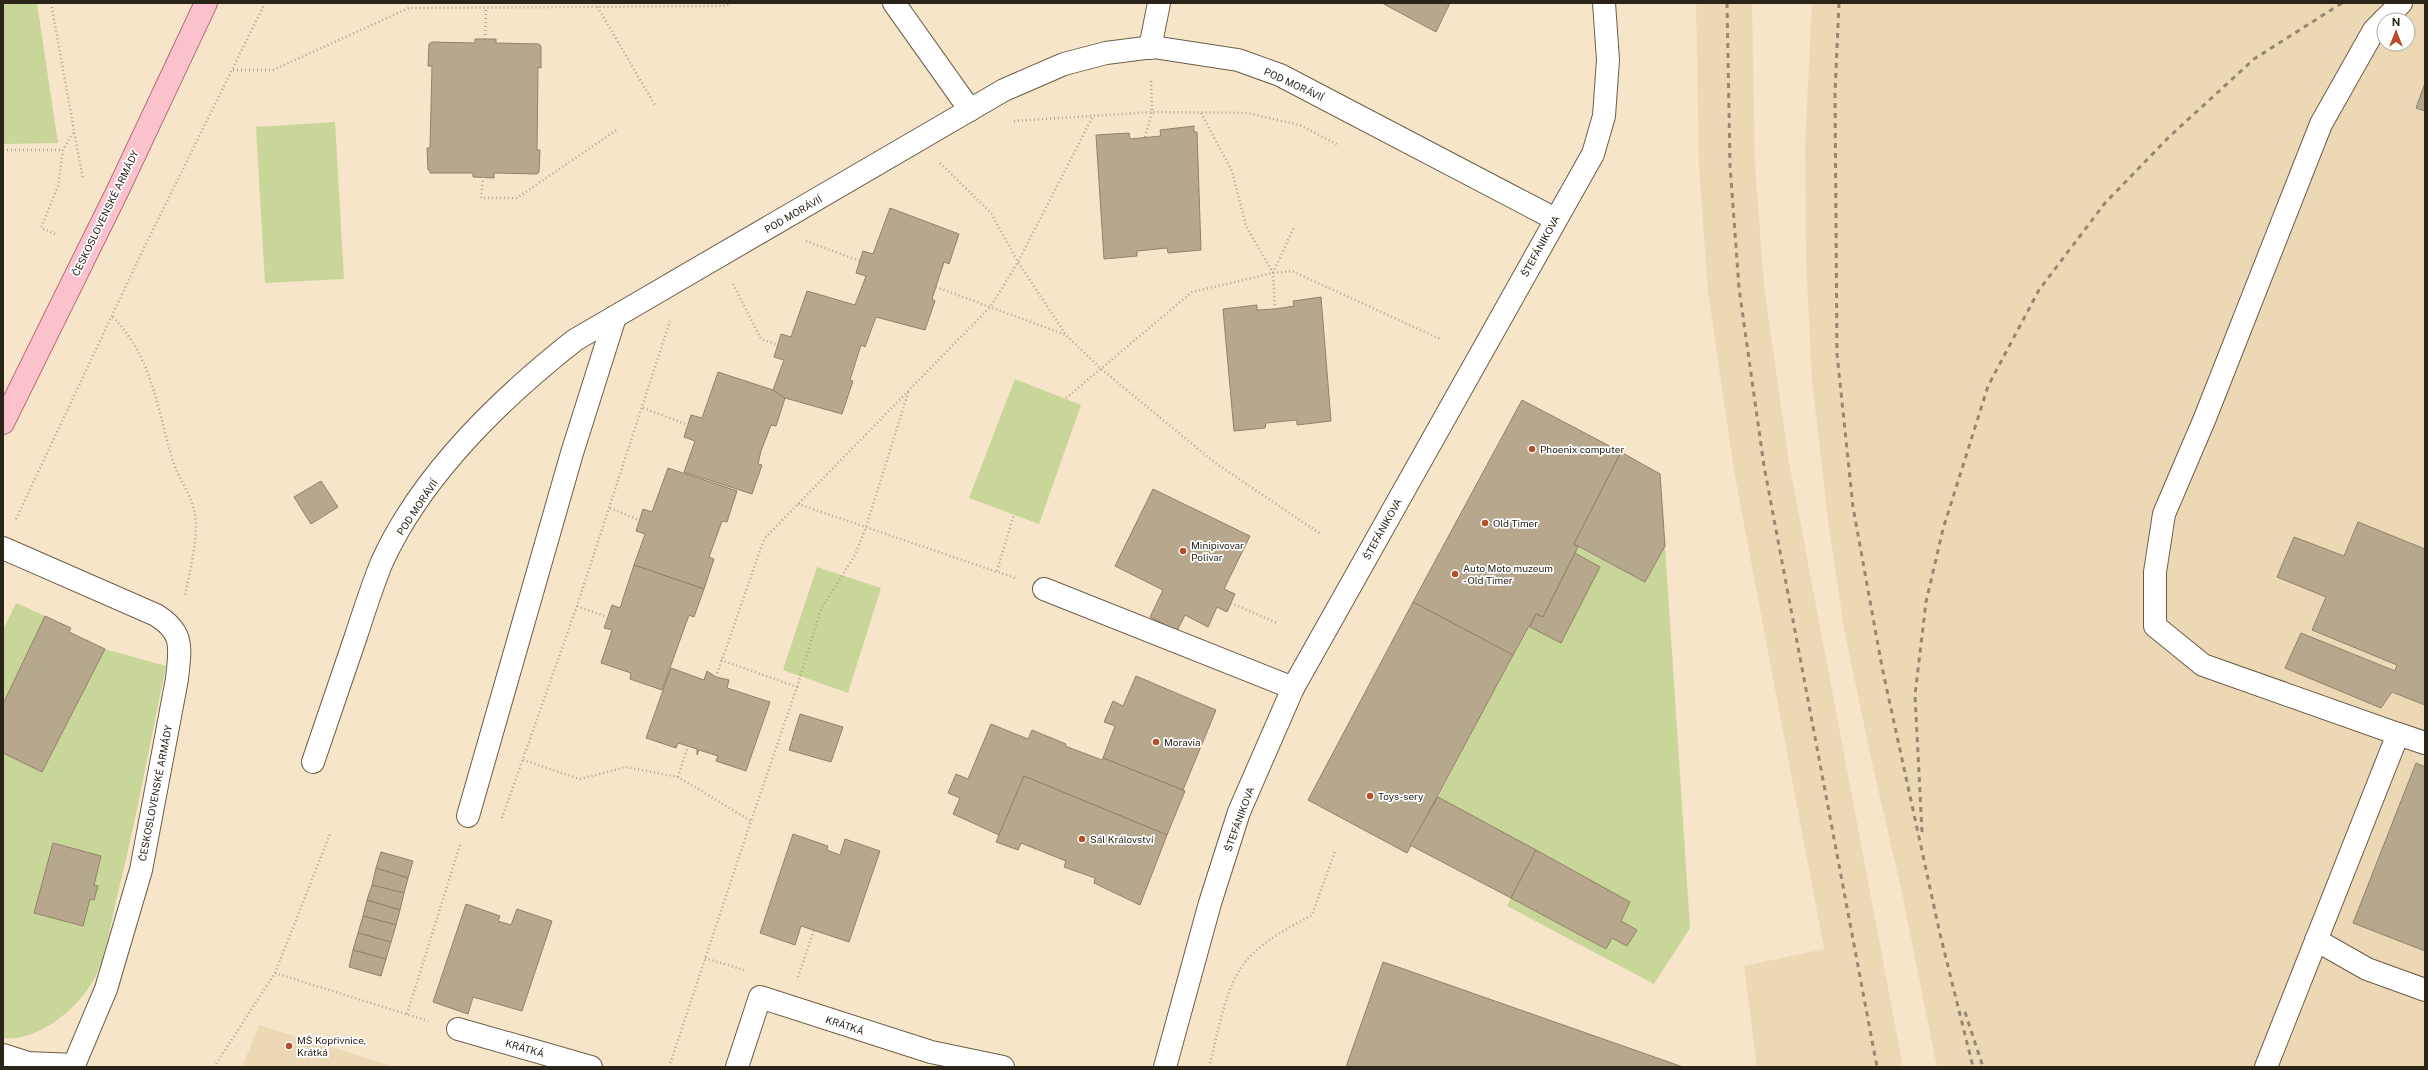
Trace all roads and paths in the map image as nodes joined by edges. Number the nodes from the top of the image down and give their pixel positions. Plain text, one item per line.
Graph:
1 (51, 3) edge
2 (206, 3) edge
3 (265, 3) edge
4 (731, 3) edge
5 (894, 3) edge
6 (1159, 3) edge
7 (1604, 3) edge
8 (2401, 3) edge
9 (597, 5) edge
10 (486, 7) junction
11 (2392, 12) edge
12 (2376, 28) edge
13 (485, 39) dead end
14 (1150, 48) junction
15 (233, 70) junction
16 (656, 107) dead end
17 (970, 110) junction
18 (1152, 112) junction
19 (1201, 113) junction
20 (1093, 116) junction
21 (1013, 121) dead end
22 (618, 129) dead end
23 (74, 131) junction
24 (1145, 137) dead end
25 (1338, 145) dead end
26 (3, 150) edge
27 (63, 150) junction
28 (946, 158) dead end
29 (939, 162) junction
30 (932, 166) dead end
31 (483, 177) dead end
32 (83, 180) dead end
33 (1555, 219) junction
34 (1294, 227) dead end
35 (55, 234) dead end
36 (810, 236) dead end
37 (860, 261) dead end
38 (1018, 262) junction
39 (1273, 273) junction
40 (738, 279) dead end
41 (732, 282) junction
42 (725, 286) dead end
43 (936, 287) dead end
44 (991, 306) junction
45 (1275, 309) dead end
46 (113, 317) junction
47 (615, 317) junction
48 (671, 319) dead end
49 (1066, 335) junction
50 (1440, 338) dead end
51 (778, 345) dead end
52 (1100, 368) junction
53 (910, 389) junction
54 (1066, 398) dead end
55 (644, 408) junction
56 (3, 423) edge
57 (688, 425) dead end
58 (798, 504) junction
59 (610, 508) junction
60 (1014, 514) dead end
61 (639, 520) dead end
62 (13, 526) dead end
63 (866, 527) junction
64 (1322, 535) dead end
65 (3, 548) edge
66 (997, 571) junction
67 (1044, 588) joint
68 (1231, 603) dead end
69 (577, 606) junction
70 (607, 617) dead end
71 (1277, 623) dead end
72 (178, 635) junction
73 (721, 660) junction
74 (716, 677) dead end
75 (797, 687) junction
76 (1293, 688) junction
77 (2398, 734) junction
78 (2425, 743) edge
79 (688, 746) dead end
80 (523, 760) junction
81 (313, 762) dead end
82 (678, 777) junction
83 (468, 816) junction
84 (751, 821) junction
85 (330, 834) dead end
86 (1335, 851) dead end
87 (2316, 940) junction
88 (275, 973) junction
89 (2425, 990) edge
90 (407, 1014) junction
91 (424, 1020) dead end
92 (458, 1029) dead end
93 (3, 1055) edge
94 (214, 1067) edge
95 (591, 1067) edge
96 (669, 1067) edge
97 (737, 1067) edge
98 (1003, 1067) edge
99 (1165, 1067) edge
100 (1209, 1067) edge
101 (2266, 1067) edge

1 - 23 path
2 - 56 main road, ČESKOSLOVENSKÉ ARMÁDY
3 - 15 path
4 - 9 path
5 - 17 street
6 - 14 street
7 - 33 street, ŠTEFÁNIKOVA
8 - 11 street
9 - 10 path
9 - 16 path
10 - 13 path
10 - 15 path
12 - 77 street
14 - 17 street, POD MORÁVIÍ
14 - 33 street, POD MORÁVIÍ
15 - 46 path
17 - 47 street, POD MORÁVIÍ
18 - 19 path
18 - 20 path
18 - 24 path
19 - 25 path
19 - 39 path
20 - 21 path
20 - 38 path
22 - 31 path
23 - 27 path
23 - 32 path
26 - 27 path
27 - 35 path
28 - 29 path
29 - 30 path
29 - 38 path
33 - 76 street, ŠTEFÁNIKOVA
34 - 39 path
36 - 37 path
38 - 44 path
38 - 49 path
39 - 45 path
39 - 50 path
39 - 52 path
40 - 41 path
41 - 42 path
41 - 51 path
43 - 44 path
44 - 49 path
44 - 53 path
46 - 62 path
46 - 72 path
47 - 81 street, POD MORÁVIÍ
47 - 83 street
48 - 55 path
49 - 52 path
52 - 54 path
52 - 64 path
53 - 58 path
53 - 63 path
55 - 57 path
55 - 59 path
58 - 63 path
58 - 73 path
59 - 61 path
59 - 69 path
60 - 66 path
63 - 66 path
63 - 75 path
65 - 72 street
66 - 67 path
67 - 76 street
68 - 71 path
69 - 70 path
69 - 80 path
72 - 93 street, ČESKOSLOVENSKÉ ARMÁDY
73 - 74 path
73 - 75 path
75 - 84 path
76 - 99 street, ŠTEFÁNIKOVA
77 - 78 street
77 - 87 street
79 - 82 path
80 - 82 path
80 - 83 path
82 - 84 path
83 - 90 path
84 - 96 path
85 - 88 path
86 - 100 path
87 - 89 street
87 - 101 street
88 - 90 path
88 - 94 path
90 - 91 path
92 - 95 street, KRÁTKÁ
97 - 98 street, KRÁTKÁ

